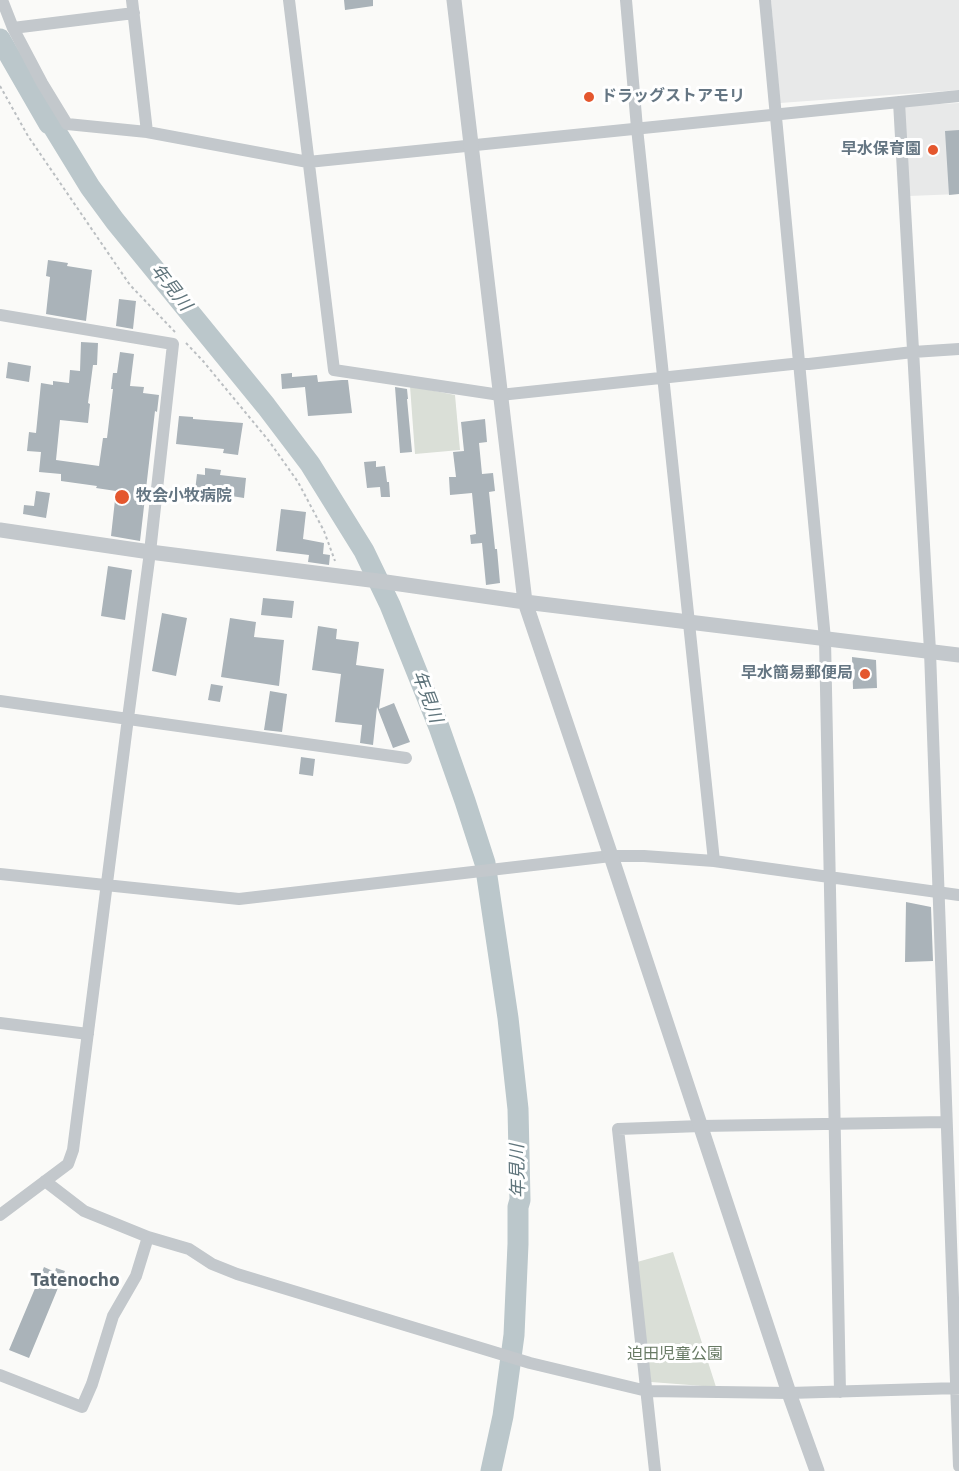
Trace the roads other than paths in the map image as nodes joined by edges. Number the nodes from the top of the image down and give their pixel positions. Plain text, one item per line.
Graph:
1 (2, 0) edge
2 (289, 0) edge
3 (454, 0) edge
4 (626, 0) edge
5 (765, 0) edge
6 (133, 6) edge
7 (13, 28) junction
8 (959, 96) edge
9 (899, 102) junction
10 (775, 114) junction
11 (637, 128) junction
12 (147, 132) junction
13 (471, 145) junction
14 (308, 162) junction
15 (0, 315) edge
16 (959, 349) edge
17 (913, 352) junction
18 (799, 364) junction
19 (663, 377) junction
20 (500, 395) junction
21 (0, 530) edge
22 (150, 552) junction
23 (525, 602) junction
24 (688, 623) junction
25 (825, 639) junction
26 (930, 651) junction
27 (959, 655) edge
28 (0, 701) edge
29 (128, 718) junction
30 (406, 758) dead end
31 (611, 856) junction
32 (714, 861) junction
33 (0, 874) edge
34 (830, 877) junction
35 (107, 886) junction
36 (939, 892) junction
37 (959, 895) edge
38 (0, 1023) edge
39 (88, 1034) junction
40 (946, 1122) junction
41 (834, 1124) junction
42 (701, 1126) junction
43 (45, 1181) junction
44 (0, 1215) edge
45 (148, 1238) junction
46 (0, 1376) edge
47 (958, 1389) edge
48 (647, 1391) junction
49 (840, 1392) junction
50 (789, 1393) junction
51 (959, 1466) edge
52 (655, 1471) edge
53 (817, 1471) edge

1 - 7 street
2 - 14 street
3 - 13 street
4 - 11 street
5 - 10 street
6 - 7 street
6 - 12 street
7 - 12 street
8 - 9 street
9 - 10 street
9 - 17 street
10 - 11 street
10 - 18 street
11 - 13 street
11 - 19 street
12 - 14 street
13 - 14 street
13 - 20 street
14 - 20 street
15 - 22 street
16 - 17 street
17 - 18 street
17 - 26 street
18 - 19 street
18 - 25 street
19 - 20 street
19 - 24 street
20 - 23 street
21 - 22 street
22 - 23 street
22 - 29 street
23 - 24 street
23 - 31 street
24 - 25 street
24 - 32 street
25 - 26 street
25 - 34 street
26 - 27 street
26 - 36 street
28 - 29 street
29 - 30 street
29 - 35 street
31 - 32 street
31 - 35 street
31 - 42 street
32 - 34 street
33 - 35 street
34 - 36 street
34 - 41 street
35 - 39 street
36 - 37 street
36 - 40 street
38 - 39 street
39 - 43 street
40 - 41 street
40 - 47 street
41 - 42 street
41 - 49 street
42 - 48 street
42 - 50 street
43 - 44 street
43 - 45 street
45 - 46 street
45 - 48 street
47 - 49 street
47 - 51 street
48 - 50 street
48 - 52 street
49 - 50 street
50 - 53 street

